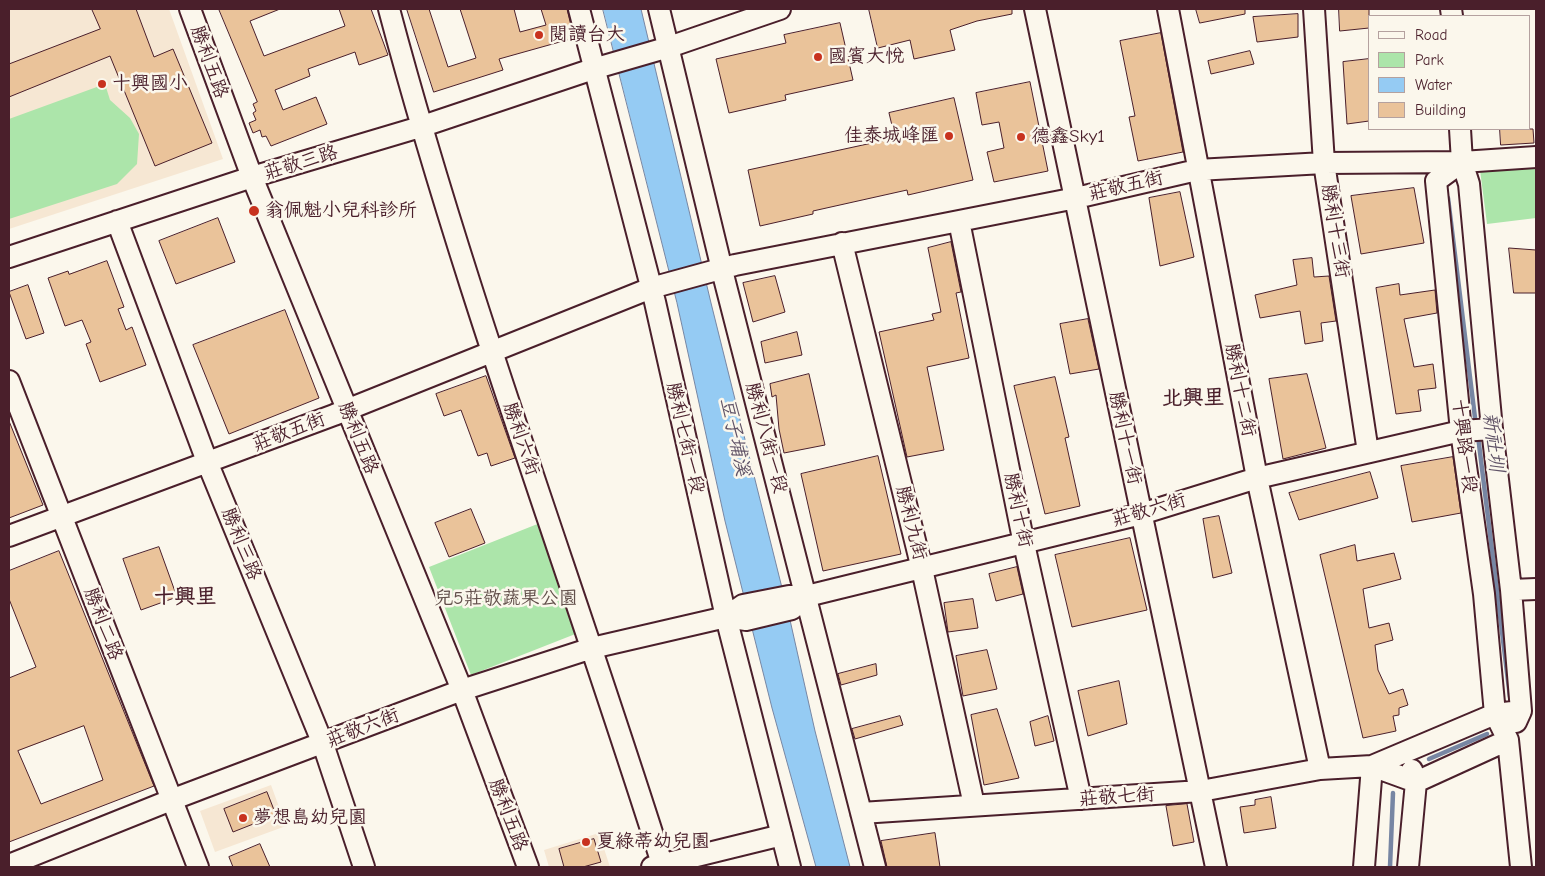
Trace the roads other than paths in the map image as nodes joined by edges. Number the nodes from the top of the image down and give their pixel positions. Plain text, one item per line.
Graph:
1 (190, 9) edge
2 (389, 9) edge
3 (579, 9) edge
4 (659, 9) edge
5 (780, 9) edge
6 (1035, 9) edge
7 (1168, 9) edge
8 (1314, 9) edge
9 (669, 47) junction
10 (593, 69) junction
11 (420, 128) junction
12 (1460, 130) edge
13 (1536, 157) edge
14 (1462, 162) junction
15 (1324, 163) junction
16 (1197, 170) junction
17 (252, 177) junction
18 (1076, 198) junction
19 (117, 221) junction
20 (959, 221) junction
21 (842, 243) junction
22 (9, 257) edge
23 (722, 268) junction
24 (651, 288) junction
25 (492, 354) junction
26 (9, 381) edge
27 (347, 410) junction
28 (1492, 429) junction
29 (1461, 431) junction
30 (1368, 452) junction
31 (208, 464) junction
32 (1258, 478) junction
33 (1141, 514) junction
34 (62, 516) junction
35 (9, 536) edge
36 (1024, 544) junction
37 (922, 569) junction
38 (1536, 589) edge
39 (1511, 590) junction
40 (796, 600) junction
41 (726, 617) junction
42 (592, 648) junction
43 (462, 690) junction
44 (1521, 711) junction
45 (1495, 714) junction
46 (1508, 740) junction
47 (323, 744) junction
48 (1406, 751) junction
49 (1372, 766) junction
50 (1320, 769) junction
51 (1416, 782) junction
52 (1201, 791) junction
53 (1081, 799) junction
54 (171, 800) junction
55 (974, 805) junction
56 (861, 813) junction
57 (782, 835) junction
58 (9, 865) edge
59 (659, 866) edge
60 (198, 867) edge
61 (364, 867) edge
62 (528, 867) edge
63 (790, 867) edge
64 (875, 867) edge
65 (1216, 867) edge
66 (1364, 867) edge
67 (1408, 867) edge
68 (1521, 867) edge

1 - 17 street, 勝利五路
2 - 11 street, 勝利六街
3 - 10 street, 勝利七街一段
4 - 9 street, 勝利八街一段
5 - 9 street
6 - 18 street, 勝利十一街
7 - 16 street, 勝利十二街
8 - 15 street, 勝利十三街
9 - 10 street, 莊敬三路
9 - 23 street, 勝利八街一段
10 - 11 street, 莊敬三路
10 - 24 street, 勝利七街一段
11 - 17 street, 莊敬三路
11 - 25 street, 勝利六街
12 - 14 street, 十興路一段
13 - 14 street, 莊敬五街
14 - 15 street, 莊敬五街
14 - 28 street, 十興路一段
14 - 29 street, 十興路一段
15 - 16 street, 莊敬五街
15 - 30 street, 勝利十三街
16 - 18 street, 莊敬五街
16 - 32 street, 勝利十二街
17 - 19 street, 莊敬三路
17 - 27 street, 勝利五路
18 - 20 street, 莊敬五街
18 - 33 street, 勝利十一街
19 - 22 street, 莊敬三路
19 - 31 street, 勝利三路
20 - 21 street, 莊敬五街
20 - 36 street, 勝利十街
21 - 23 street, 莊敬五街
21 - 37 street, 勝利九街
23 - 24 street, 莊敬五街
23 - 40 street, 勝利八街一段
24 - 25 street, 莊敬五街
24 - 41 street, 勝利七街一段
25 - 27 street, 莊敬五街
25 - 42 street, 勝利六街
26 - 34 street, 勝利二路
27 - 31 street, 莊敬五街
27 - 43 street, 勝利五路
28 - 29 street, 莊敬六街
28 - 39 street, 十興路一段
29 - 30 street, 莊敬六街
29 - 45 street, 十興路一段
30 - 32 street, 莊敬六街
31 - 34 street, 莊敬五街
31 - 47 street, 勝利三路
32 - 33 street, 莊敬六街
32 - 50 street, 勝利十二街
33 - 36 street, 莊敬六街
33 - 52 street, 勝利十一街
34 - 35 street, 莊敬五街
34 - 54 street, 勝利二路
36 - 37 street, 莊敬六街
36 - 53 street, 勝利十街
37 - 40 street, 莊敬六街
37 - 55 street, 勝利九街
38 - 39 street
39 - 44 street, 十興路一段
40 - 41 street, 莊敬六街
40 - 56 street, 勝利八街一段
41 - 42 street, 莊敬六街
41 - 57 street, 勝利七街一段
42 - 43 street, 莊敬六街
42 - 59 street, 勝利六街
43 - 47 street, 莊敬六街
43 - 62 street, 勝利五路
44 - 45 street, 莊敬七街
44 - 46 street, 十興路一段
45 - 46 street, 十興路一段
45 - 48 street, 莊敬七街
46 - 51 street
46 - 68 street, 十興路一段
47 - 54 street, 莊敬六街
47 - 61 street, 勝利三路
48 - 49 street, 莊敬七街
48 - 51 street
49 - 50 street, 莊敬七街
49 - 51 street, 莊敬七街
49 - 66 street
50 - 52 street, 莊敬七街
51 - 67 street
52 - 53 street, 莊敬七街
52 - 65 street, 勝利十一街
53 - 55 street, 莊敬七街
54 - 58 street, 莊敬六街
54 - 60 street, 勝利二路
55 - 56 street, 莊敬七街
56 - 64 street, 勝利八街一段
57 - 59 street
57 - 63 street, 勝利七街一段

